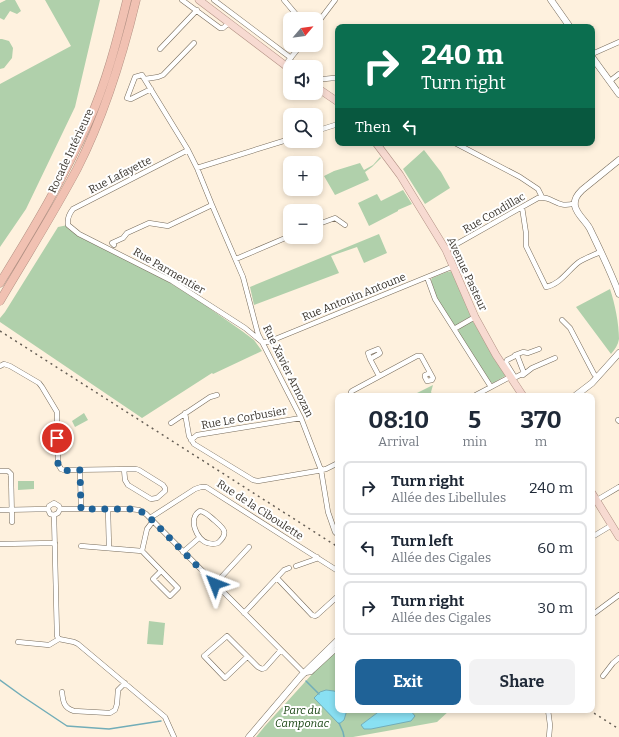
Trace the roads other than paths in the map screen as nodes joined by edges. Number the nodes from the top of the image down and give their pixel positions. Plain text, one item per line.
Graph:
1 (127, 0) edge
2 (136, 0) edge
3 (182, 0) edge
4 (199, 0) edge
5 (214, 0) edge
6 (284, 0) edge
7 (334, 0) edge
8 (551, 0) edge
9 (197, 10) junction
10 (294, 12) edge
11 (323, 15) edge
12 (229, 23) junction
13 (568, 24) edge
14 (619, 42) edge
15 (194, 43) dead end
16 (160, 49) dead end
17 (296, 52) edge
18 (595, 54) edge
19 (291, 58) joint
20 (595, 60) edge
21 (283, 63) edge
22 (619, 74) edge
23 (335, 78) edge
24 (324, 79) dead end
25 (145, 80) junction
26 (610, 82) junction
27 (151, 89) junction
28 (323, 92) edge
29 (619, 94) edge
30 (335, 100) edge
31 (335, 125) edge
32 (323, 129) edge
33 (283, 141) edge
34 (378, 146) edge
35 (461, 146) edge
36 (188, 150) junction
37 (619, 160) edge
38 (197, 168) junction
39 (542, 197) junction
40 (575, 203) junction
41 (212, 205) junction
42 (522, 207) junction
43 (67, 221) joint
44 (323, 222) edge
45 (345, 225) dead end
46 (283, 239) edge
47 (114, 245) dead end
48 (446, 250) junction
49 (600, 252) junction
50 (236, 259) junction
51 (454, 266) junction
52 (427, 277) junction
53 (0, 284) edge
54 (619, 294) edge
55 (0, 301) edge
56 (475, 317) junction
57 (562, 320) dead end
58 (454, 329) junction
59 (262, 342) junction
60 (539, 349) dead end
61 (517, 355) joint
62 (617, 356) edge
63 (555, 358) dead end
64 (370, 359) dead end
65 (501, 363) junction
66 (2, 365) edge
67 (430, 373) dead end
68 (379, 376) junction
69 (597, 377) junction
70 (511, 378) junction
71 (491, 387) junction
72 (353, 393) edge
73 (480, 393) edge
74 (521, 393) edge
75 (579, 393) edge
76 (217, 395) dead end
77 (185, 413) junction
78 (301, 418) junction
79 (171, 423) dead end
80 (191, 440) junction
81 (335, 464) edge
82 (124, 469) junction
83 (80, 470) junction
84 (321, 470) junction
85 (0, 471) edge
86 (619, 487) edge
87 (595, 497) edge
88 (597, 500) junction
89 (48, 509) junction
90 (60, 509) junction
91 (81, 509) junction
92 (108, 509) junction
93 (0, 510) edge
94 (11, 510) junction
95 (54, 515) junction
96 (152, 520) junction
97 (12, 522) dead end
98 (612, 525) junction
99 (335, 532) edge
100 (595, 535) edge
101 (619, 537) edge
102 (199, 538) junction
103 (55, 543) junction
104 (0, 544) edge
105 (81, 546) dead end
106 (249, 547) dead end
107 (109, 548) junction
108 (142, 551) junction
109 (183, 552) junction
110 (317, 557) junction
111 (296, 566) dead end
112 (289, 568) dead end
113 (335, 569) edge
114 (161, 571) junction
115 (277, 578) junction
116 (215, 584) junction
117 (619, 595) edge
118 (335, 599) edge
119 (244, 613) junction
120 (595, 613) edge
121 (59, 639) junction
122 (18, 642) dead end
123 (335, 643) edge
124 (335, 649) edge
125 (281, 650) junction
126 (247, 656) junction
127 (619, 658) edge
128 (304, 673) junction
129 (603, 676) dead end
130 (125, 683) junction
131 (62, 692) dead end
132 (548, 713) edge
133 (174, 737) edge
134 (249, 737) edge
135 (549, 737) edge

1 - 53 highway
2 - 55 highway, Rocade Intérieure
3 - 9 street
4 - 12 main road
5 - 19 street
6 - 10 street
7 - 11 street
8 - 13 main road
9 - 12 street
9 - 16 street
12 - 21 main road
14 - 18 street
15 - 25 street
17 - 19 street
20 - 26 main road
22 - 26 street
23 - 24 street
25 - 27 street, Rue Xavier Arnozan
25 - 27 street
26 - 29 main road
27 - 36 street, Rue Xavier Arnozan
28 - 30 main road
31 - 32 street
33 - 38 street
34 - 48 main road, Avenue Pasteur
35 - 39 street
36 - 38 street, Rue Xavier Arnozan
36 - 43 street, Rue Lafayette
37 - 40 main road
38 - 41 street, Rue Xavier Arnozan
39 - 40 street, Rue Condillac
39 - 42 street, Rue Condillac
40 - 49 main road
41 - 47 street
41 - 50 street, Rue Xavier Arnozan
42 - 48 street, Rue Condillac
42 - 49 street
43 - 59 street, Rue Parmentier
44 - 45 street
46 - 50 street
48 - 51 main road, Avenue Pasteur
49 - 54 main road
50 - 59 street, Rue Xavier Arnozan
51 - 52 street, Rue Antonin Antoune
51 - 56 main road, Avenue Pasteur
52 - 58 street
52 - 59 street, Rue Antonin Antoune
56 - 58 street
56 - 65 main road, Avenue Pasteur
57 - 69 street
58 - 71 street
59 - 78 street, Rue Xavier Arnozan
60 - 65 street
61 - 61 street
62 - 69 main road
63 - 70 street
64 - 68 street
65 - 70 main road, Avenue Pasteur
66 - 83 street
67 - 68 street
68 - 72 street
69 - 75 main road
70 - 71 street
70 - 74 main road, Avenue Pasteur
71 - 73 street
76 - 77 street
77 - 79 street
77 - 80 street
78 - 80 street, Rue Le Corbusier
78 - 84 street, Rue Xavier Arnozan
80 - 84 street
81 - 84 street
82 - 82 street
82 - 83 street
83 - 91 street
84 - 99 street, Rue Xavier Arnozan
85 - 94 street
86 - 88 street
87 - 88 main road
88 - 98 main road
89 - 90 street
89 - 94 street
89 - 95 street
90 - 91 street
90 - 95 street
91 - 92 street
92 - 96 street
92 - 107 street
93 - 94 street
94 - 97 street
95 - 103 street
96 - 108 street
96 - 109 street
96 - 110 street, Rue de la Ciboulette
98 - 100 street
98 - 101 main road
102 - 102 street
102 - 109 street
103 - 104 street
103 - 121 street
105 - 107 street
106 - 116 street
107 - 108 street
108 - 114 street
109 - 116 street
110 - 111 street
110 - 113 street, Rue de la Ciboulette
112 - 115 street
114 - 114 street
115 - 118 street
115 - 119 street
116 - 119 street
117 - 120 street
119 - 125 street
121 - 122 street
121 - 130 street
123 - 128 main road
124 - 128 street
125 - 126 street
125 - 128 street
126 - 126 street
127 - 129 street
128 - 134 main road
130 - 131 street
130 - 133 street
132 - 135 street

